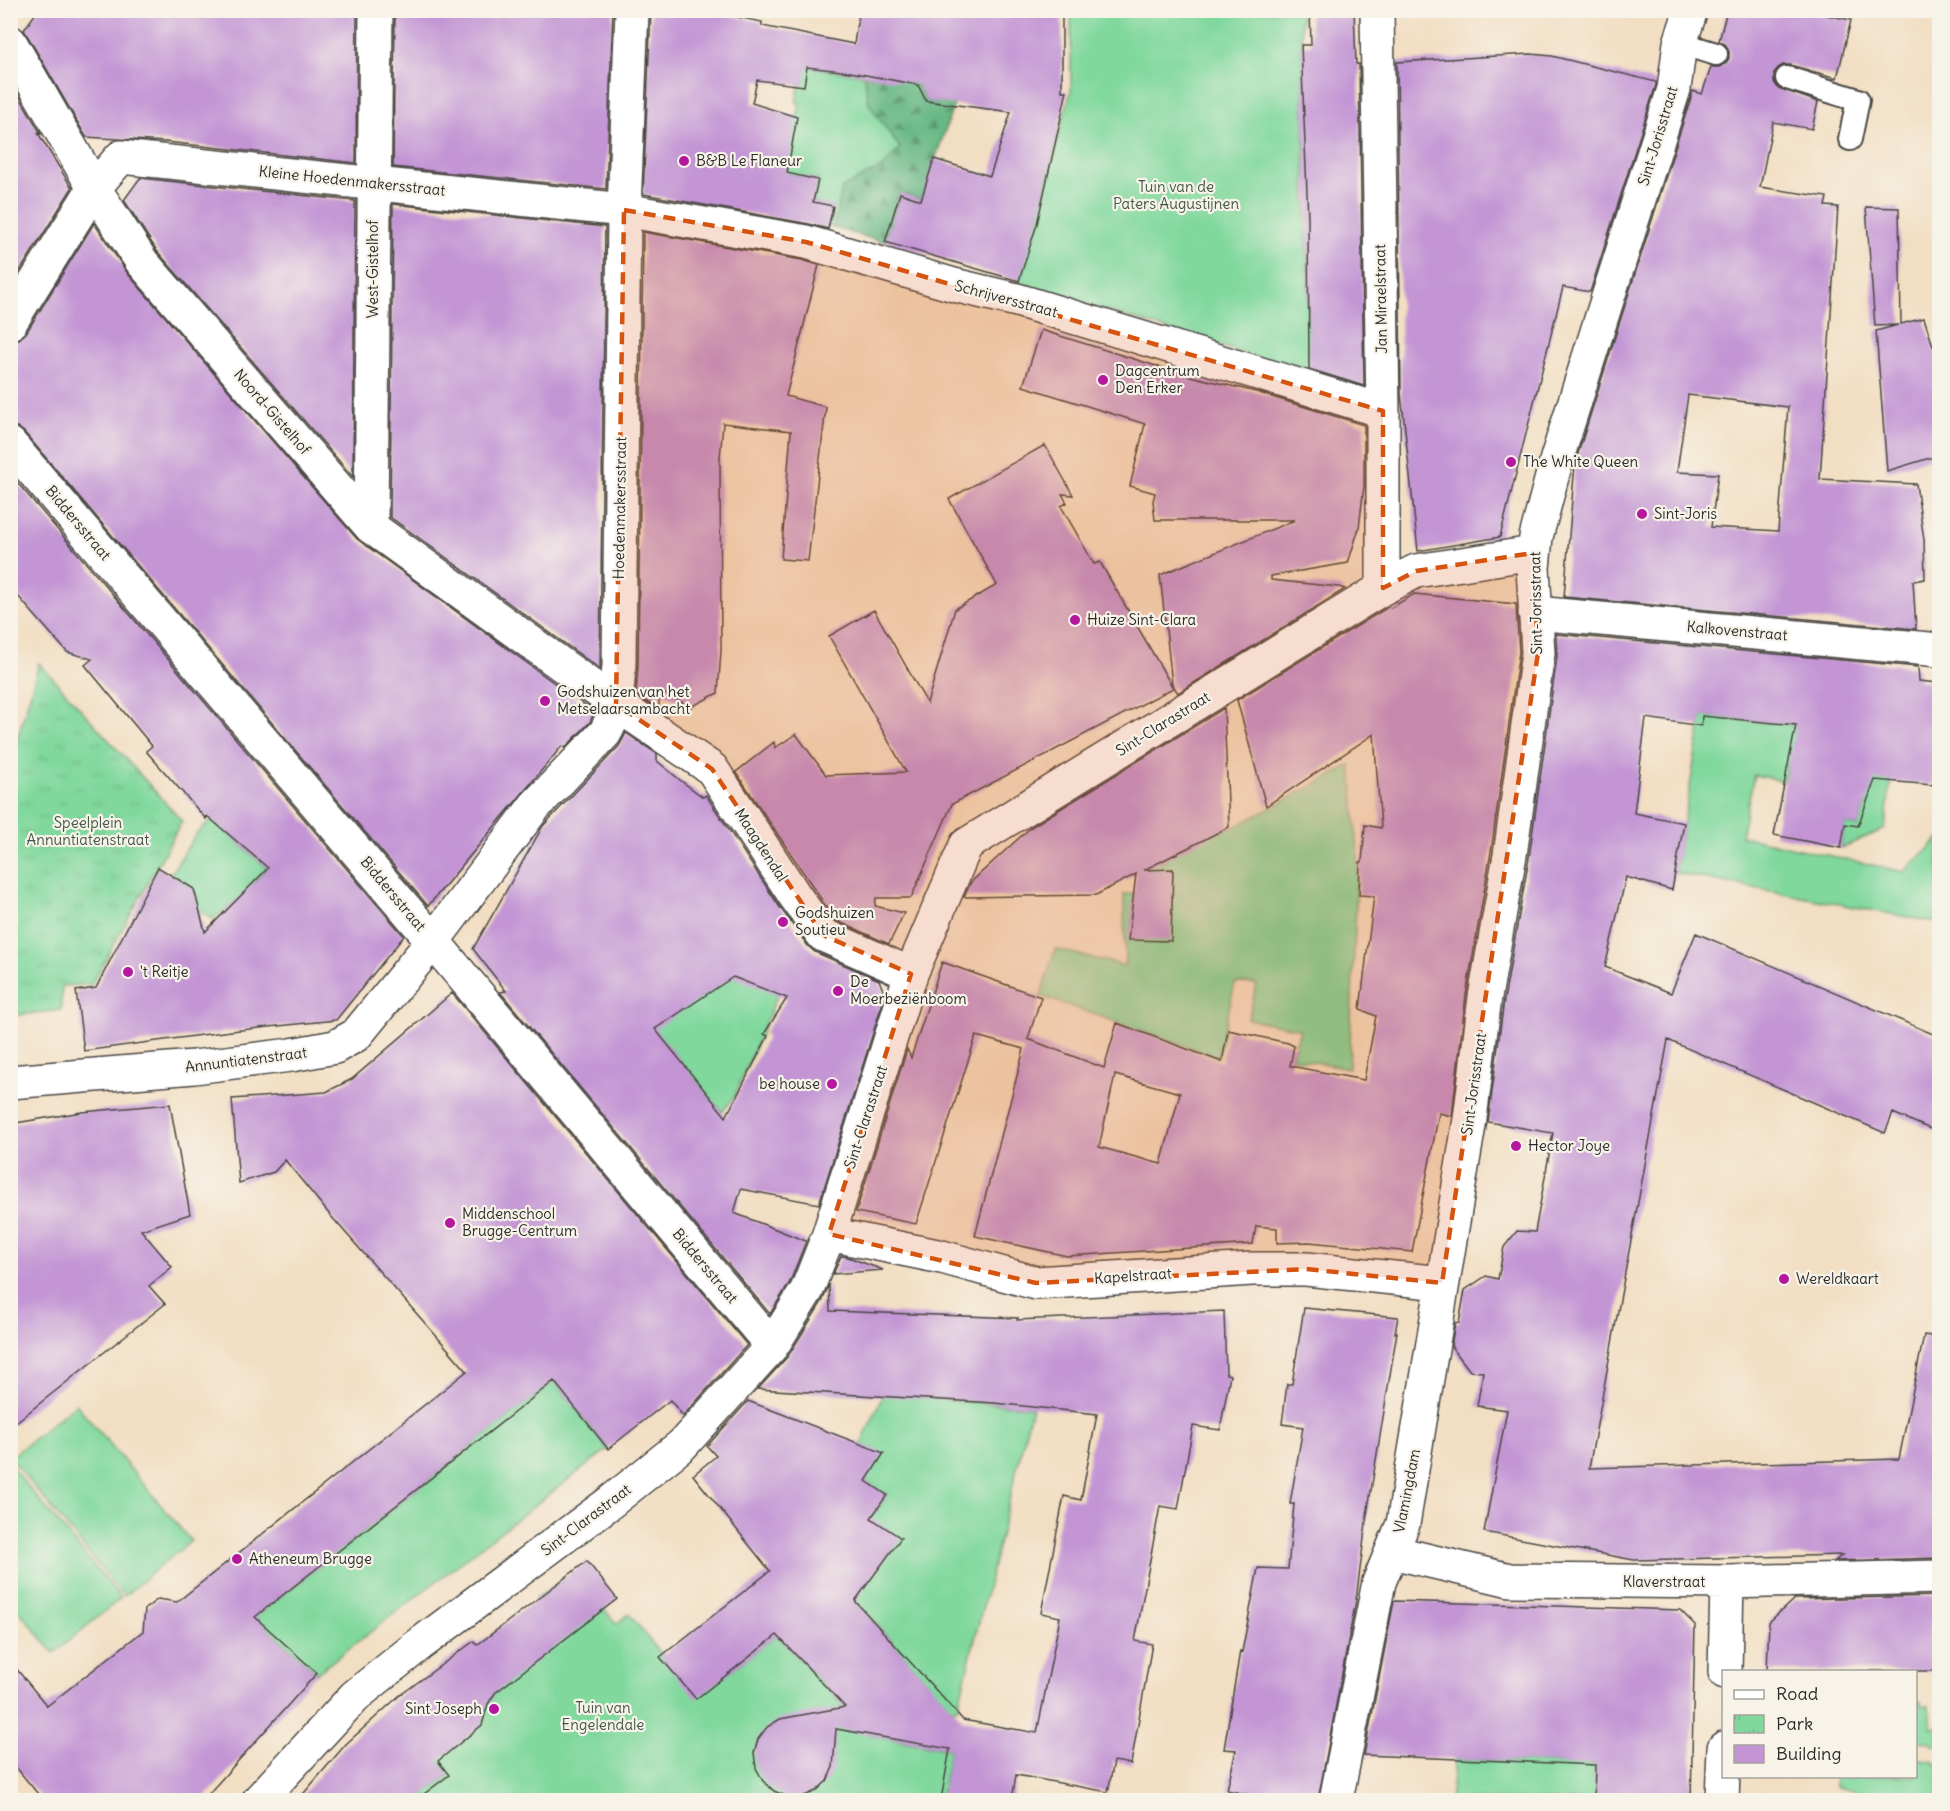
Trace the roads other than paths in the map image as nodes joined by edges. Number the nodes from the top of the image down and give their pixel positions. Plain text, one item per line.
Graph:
1 (376, 10) edge
2 (632, 10) edge
3 (1377, 10) edge
4 (1691, 10) edge
5 (10, 42) edge
6 (1680, 43) junction
7 (1716, 54) dead end
8 (1787, 78) dead end
9 (1850, 139) dead end
10 (374, 183) junction
11 (94, 188) junction
12 (624, 210) junction
13 (10, 323) edge
14 (1383, 411) junction
15 (10, 444) edge
16 (371, 527) junction
17 (1533, 553) junction
18 (1383, 588) junction
19 (1535, 612) junction
20 (1940, 650) edge
21 (616, 704) junction
22 (433, 942) junction
23 (911, 974) junction
24 (10, 1082) edge
25 (829, 1234) junction
26 (1442, 1283) junction
27 (772, 1346) junction
28 (1392, 1552) junction
29 (1940, 1577) edge
30 (1727, 1582) junction
31 (1725, 1670) edge
32 (1723, 1778) edge
33 (259, 1800) edge
34 (1336, 1800) edge
35 (1722, 1800) edge

1 - 10 street, West-Gistelhof
2 - 12 street, Hoedenmakersstraat
3 - 14 street, Jan Miraelstraat
4 - 6 street, Sint-Jorisstraat
5 - 11 street, Noord-Gistelhof
6 - 7 lane
6 - 17 street, Sint-Jorisstraat
8 - 9 lane
10 - 11 street, Kleine Hoedenmakersstraat
10 - 12 street, Kleine Hoedenmakersstraat
10 - 16 street, West-Gistelhof
11 - 13 street
11 - 16 street, Noord-Gistelhof
12 - 14 street, Schrijversstraat
12 - 21 street, Hoedenmakersstraat
14 - 18 street, Jan Miraelstraat
15 - 22 street, Biddersstraat
16 - 21 street, Noord-Gistelhof
17 - 18 street, Sint-Clarastraat
17 - 19 street, Sint-Jorisstraat
18 - 23 street, Sint-Clarastraat
19 - 20 street, Kalkovenstraat
19 - 26 street, Sint-Jorisstraat
21 - 22 street, Hoedenmakersstraat
21 - 23 street, Maagdendal
22 - 24 street, Annuntiatenstraat
22 - 27 street, Biddersstraat
23 - 25 street, Sint-Clarastraat
25 - 26 street, Kapelstraat
25 - 27 street, Sint-Clarastraat
26 - 28 street, Vlamingdam
27 - 33 street, Sint-Clarastraat
28 - 30 street, Klaverstraat
28 - 34 street, Vlamingdam
29 - 30 street, Klaverstraat
30 - 31 street
32 - 35 street

